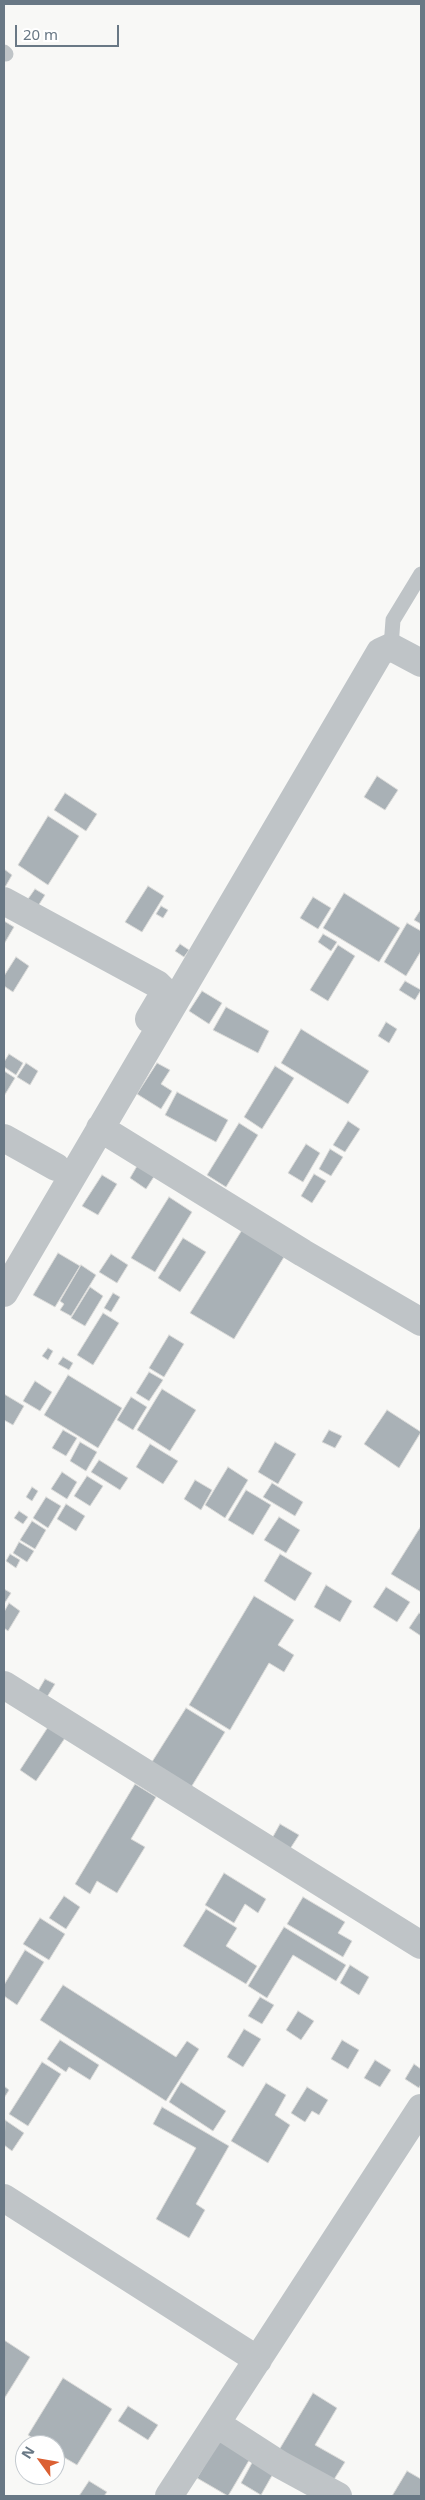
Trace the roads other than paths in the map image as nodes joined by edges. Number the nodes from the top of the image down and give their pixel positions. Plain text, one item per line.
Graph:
1 (421, 574) edge
2 (391, 647) junction
3 (421, 663) edge
4 (4, 900) edge
5 (100, 1128) junction
6 (4, 1138) edge
7 (56, 1167) junction
8 (4, 1257) edge
9 (4, 1293) edge
10 (421, 1322) edge
11 (4, 1684) edge
12 (421, 1945) edge
13 (421, 2108) edge
14 (4, 2198) edge
15 (258, 2360) junction
16 (217, 2424) junction
17 (169, 2496) edge
18 (338, 2496) edge

1 - 2 lane
2 - 3 street
2 - 5 street
4 - 7 street
5 - 9 street
5 - 10 street
6 - 7 street
7 - 8 street
11 - 12 street
13 - 15 street
14 - 15 street
15 - 16 street
16 - 17 street
16 - 18 street

